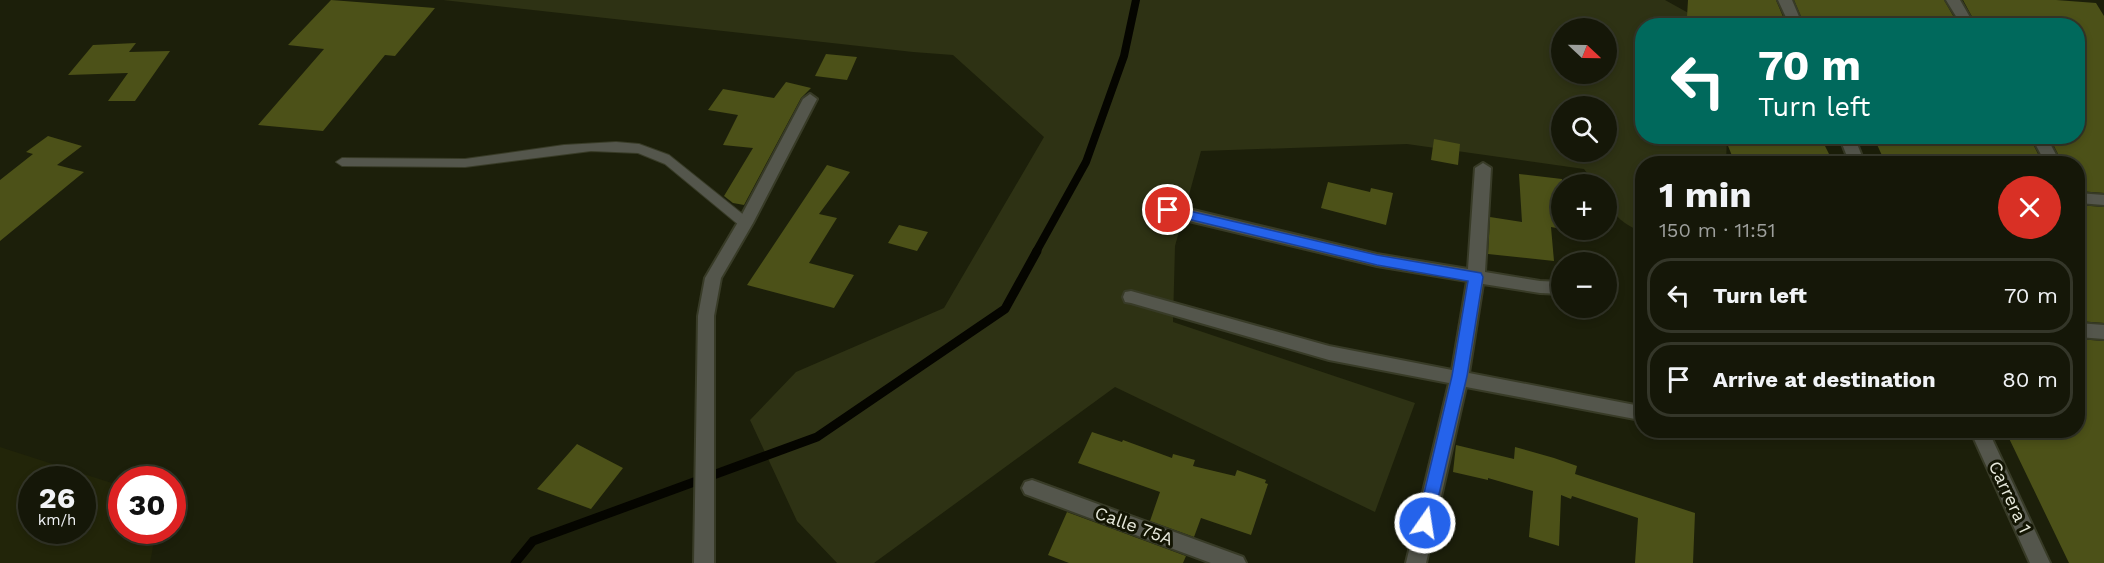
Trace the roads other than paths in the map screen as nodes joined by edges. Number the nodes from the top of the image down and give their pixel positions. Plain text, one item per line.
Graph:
1 (1785, 0) edge
2 (1953, 0) edge
3 (1793, 18) edge
4 (1964, 18) edge
5 (810, 99) dead end
6 (342, 162) dead end
7 (1483, 168) dead end
8 (2085, 199) edge
9 (2104, 200) edge
10 (1168, 210) dead end
11 (745, 224) junction
12 (1476, 277) junction
13 (1551, 288) edge
14 (1131, 297) dead end
15 (2085, 331) edge
16 (2104, 332) edge
17 (1460, 376) junction
18 (1635, 412) dead end
19 (1983, 438) edge
20 (1032, 488) dead end
21 (704, 563) edge
22 (1236, 563) edge
23 (1416, 563) edge
24 (2040, 563) edge

1 - 3 street
2 - 4 street
5 - 11 street
6 - 11 lane
7 - 12 street
8 - 9 street
10 - 12 street
11 - 21 street
12 - 13 street
12 - 17 street
14 - 17 street
15 - 16 street
17 - 18 street
17 - 23 street
19 - 24 street, Carrera 1
20 - 22 street, Calle 75A

